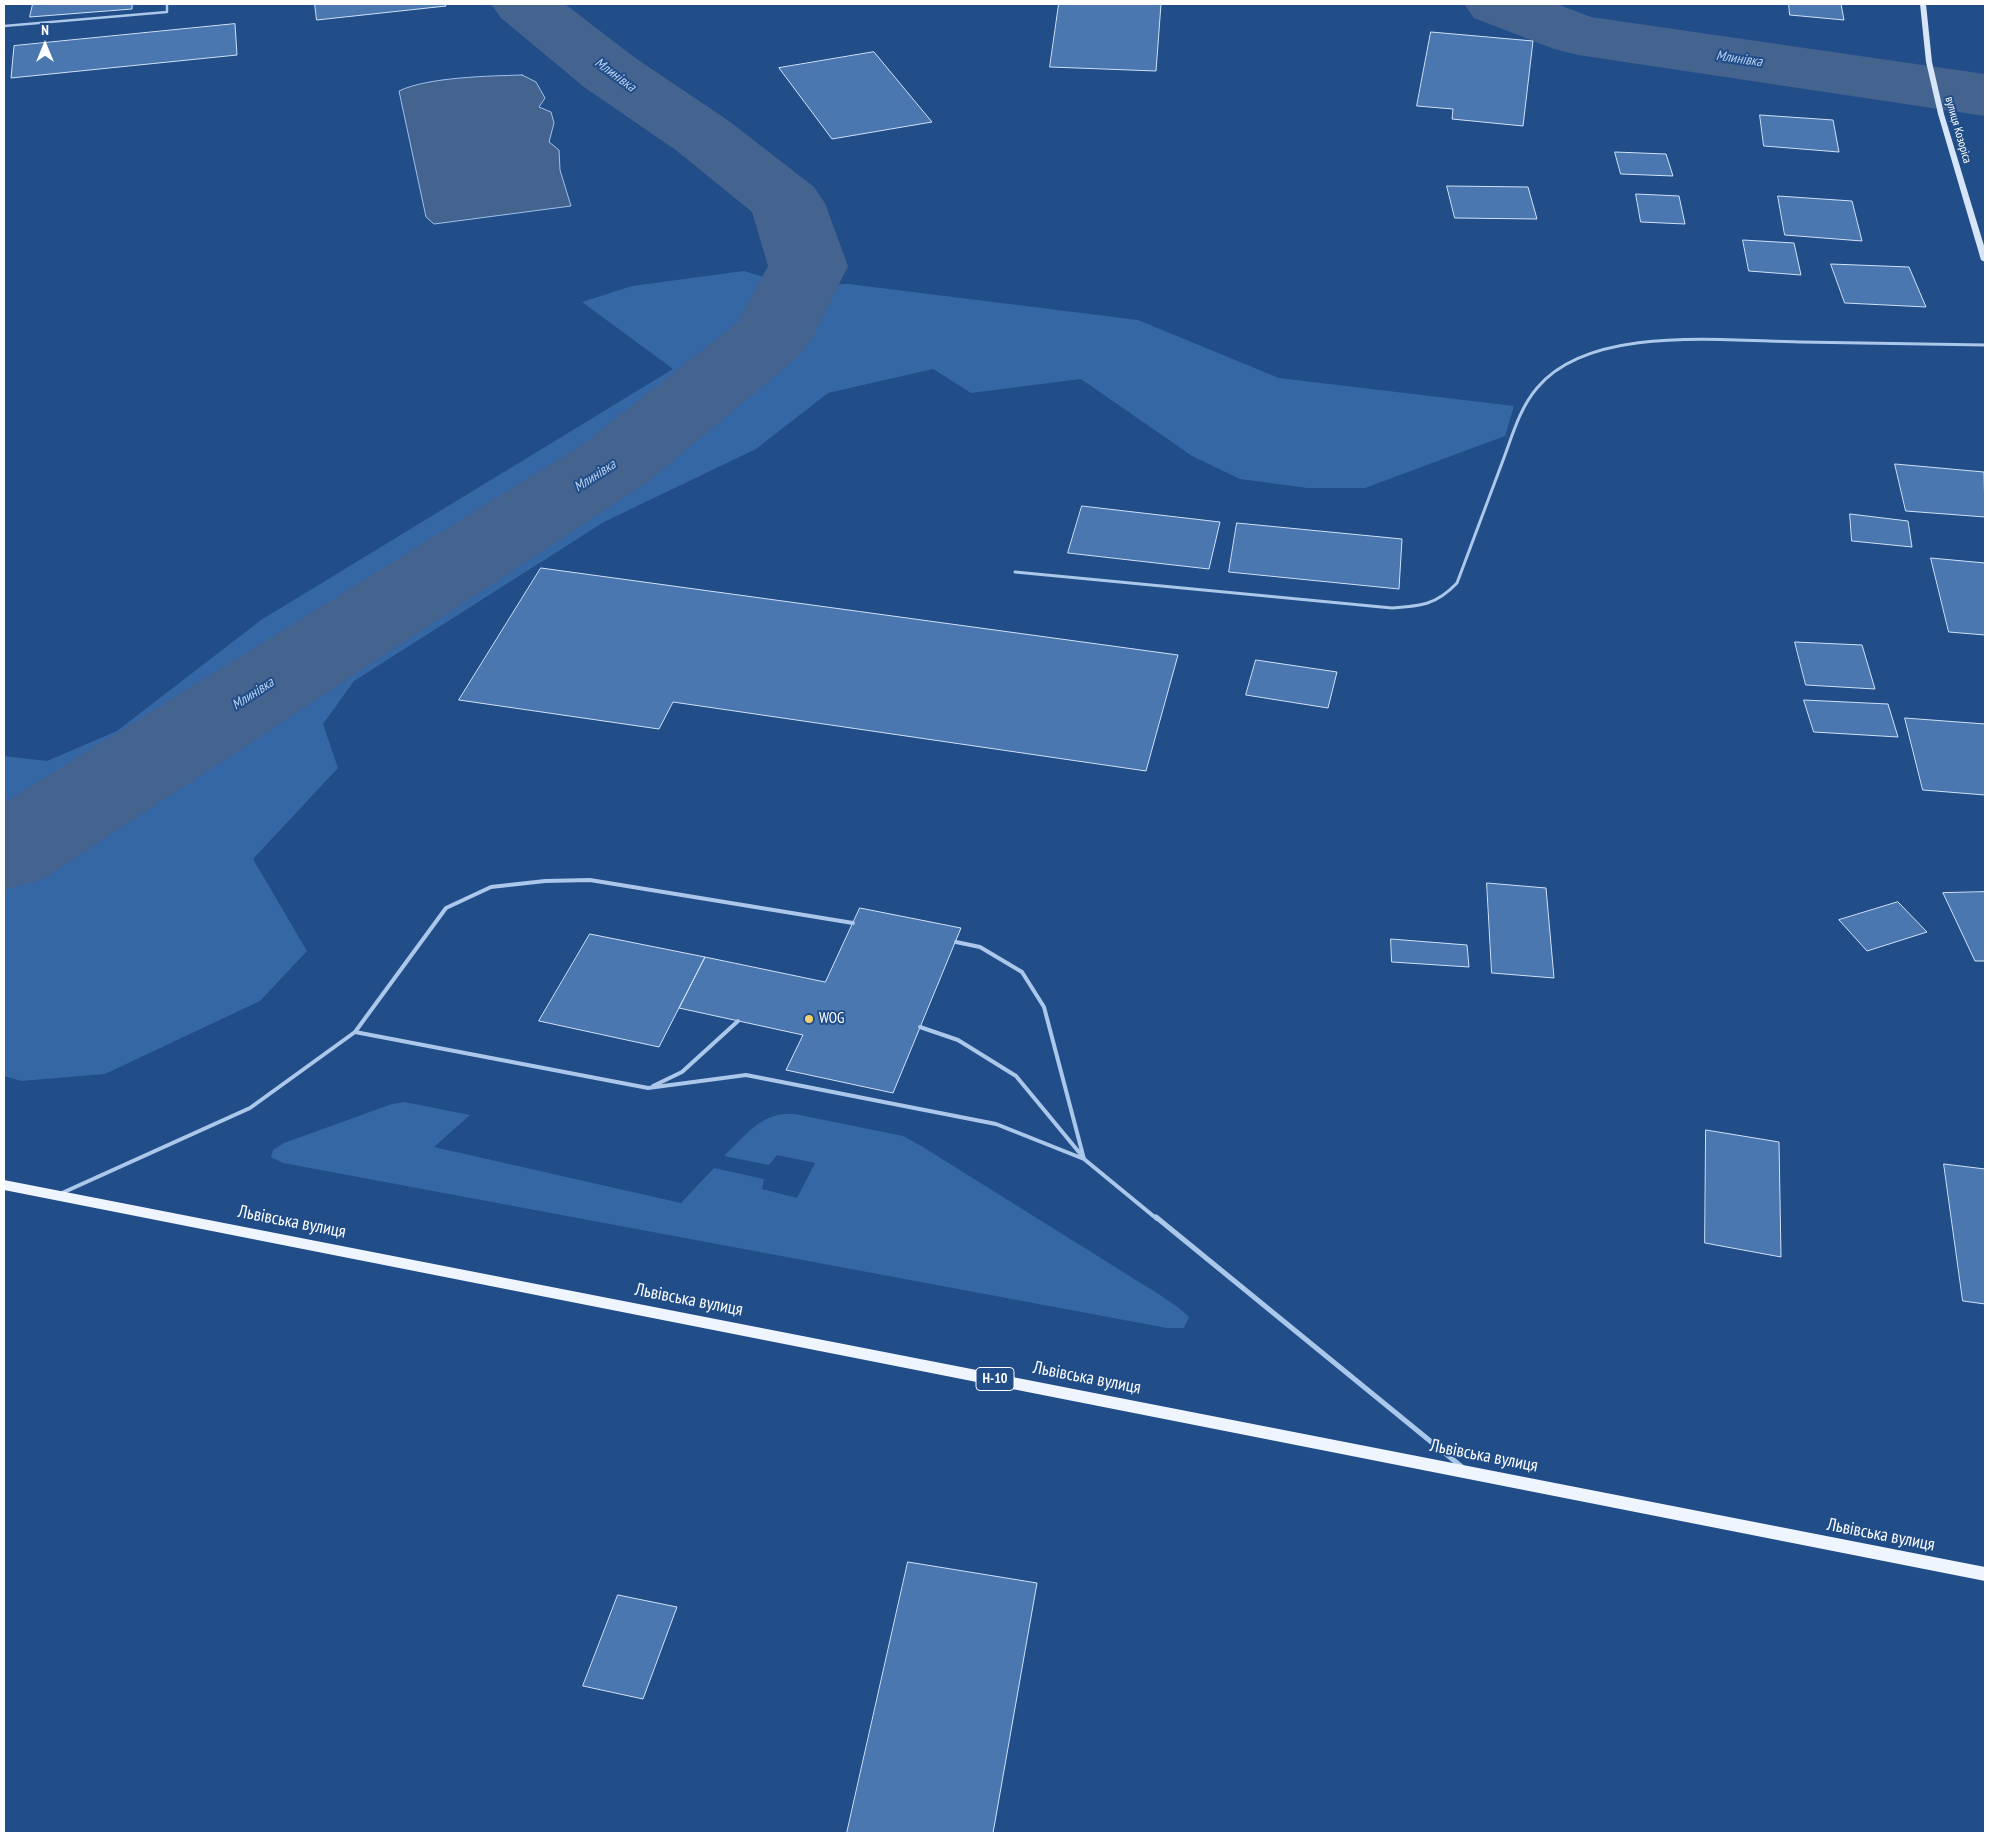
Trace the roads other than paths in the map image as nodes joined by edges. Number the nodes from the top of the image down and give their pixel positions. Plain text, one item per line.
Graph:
1 (167, 4) edge
2 (1922, 4) edge
3 (4, 26) edge
4 (1983, 244) edge
5 (1985, 260) edge
6 (1985, 345) edge
7 (1015, 572) dead end
8 (853, 923) dead end
9 (956, 942) dead end
10 (738, 1021) dead end
11 (920, 1027) dead end
12 (355, 1032) junction
13 (648, 1088) junction
14 (1084, 1159) junction
15 (4, 1185) edge
16 (57, 1195) junction
17 (1468, 1472) junction
18 (1985, 1574) edge

1 - 3 lane
2 - 4 main road, вулиця Козоріса
4 - 5 main road, вулиця Козоріса
6 - 7 lane
8 - 12 lane
9 - 14 lane
10 - 13 lane
11 - 14 lane
12 - 13 lane
12 - 16 lane
13 - 14 lane
14 - 17 lane
15 - 16 main road, Львівська вулиця / Н-10
16 - 17 main road, Львівська вулиця / Н-10
17 - 18 main road, Львівська вулиця / Н-10

